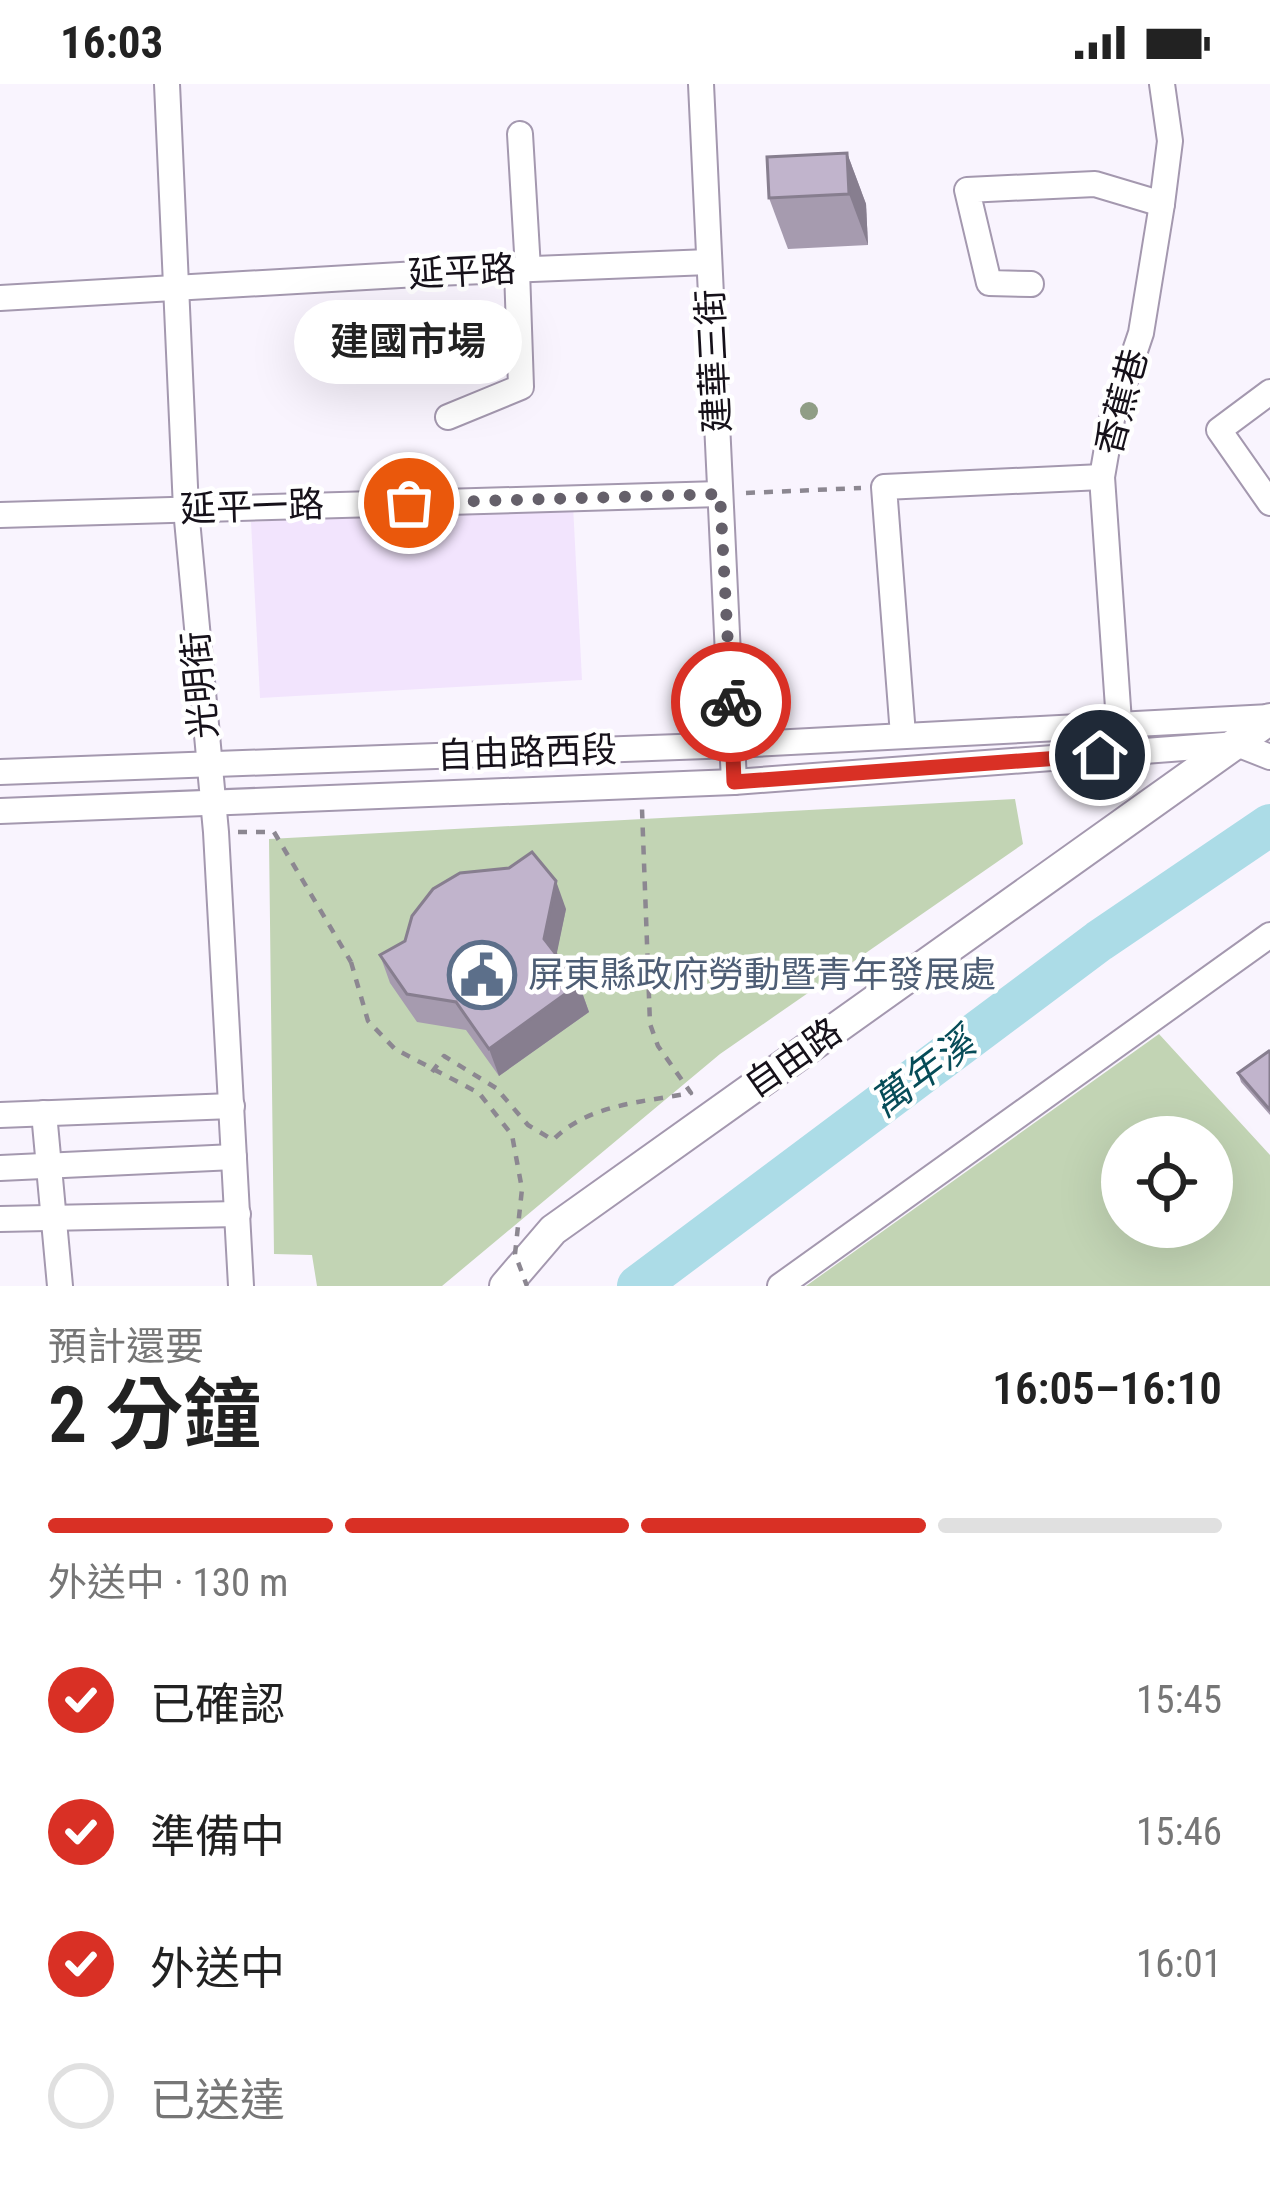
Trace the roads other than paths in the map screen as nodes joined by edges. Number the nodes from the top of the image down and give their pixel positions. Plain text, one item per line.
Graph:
1 (167, 84) edge
2 (701, 84) edge
3 (1162, 84) edge
4 (520, 134) dead end
5 (1162, 203) junction
6 (710, 262) junction
7 (523, 269) junction
8 (1031, 284) dead end
9 (175, 290) junction
10 (0, 298) edge
11 (1270, 392) edge
12 (448, 417) dead end
13 (1102, 476) junction
14 (720, 494) junction
15 (1270, 503) edge
16 (186, 509) junction
17 (0, 515) edge
18 (1270, 718) edge
19 (1119, 722) junction
20 (903, 735) junction
21 (733, 745) junction
22 (1237, 745) junction
23 (1270, 757) edge
24 (207, 765) junction
25 (0, 772) edge
26 (734, 782) junction
27 (212, 802) junction
28 (0, 811) edge
29 (1270, 935) edge
30 (232, 1106) junction
31 (44, 1113) junction
32 (0, 1114) edge
33 (234, 1157) junction
34 (49, 1165) junction
35 (0, 1168) edge
36 (238, 1214) junction
37 (50, 1216) junction
38 (0, 1219) edge
39 (60, 1286) edge
40 (241, 1286) edge
41 (505, 1286) edge
42 (780, 1286) edge

1 - 9 street, 光明街
2 - 6 street, 建華三街
3 - 5 street, 香蕉巷
4 - 7 street
5 - 8 street
5 - 13 street, 香蕉巷
6 - 7 street, 延平路
6 - 14 street, 建華三街
7 - 9 street, 延平路
7 - 12 street
9 - 10 street, 延平路
9 - 16 street, 光明街
11 - 15 street
13 - 19 street, 香蕉巷
13 - 20 street
14 - 16 street, 延平一路
14 - 21 street, 建華三街
16 - 17 street, 延平一路
16 - 24 street, 光明街
18 - 19 street, 自由路西段
18 - 22 main road, 自由路
19 - 20 street, 自由路西段
20 - 21 street, 自由路西段
21 - 24 street, 自由路西段
21 - 26 street, 建華三街
22 - 23 street
22 - 26 street, 自由路西段
22 - 41 main road, 自由路
24 - 25 street, 自由路西段
24 - 27 street, 光明街
26 - 27 street, 自由路西段
27 - 28 street, 自由路西段
27 - 30 street, 光明街
29 - 42 street
30 - 31 street
30 - 33 street, 光明街
31 - 32 street
31 - 34 street
33 - 34 street
33 - 36 street, 光明街
34 - 35 street
34 - 37 street
36 - 37 street
36 - 40 street, 光明街
37 - 38 street
37 - 39 street

